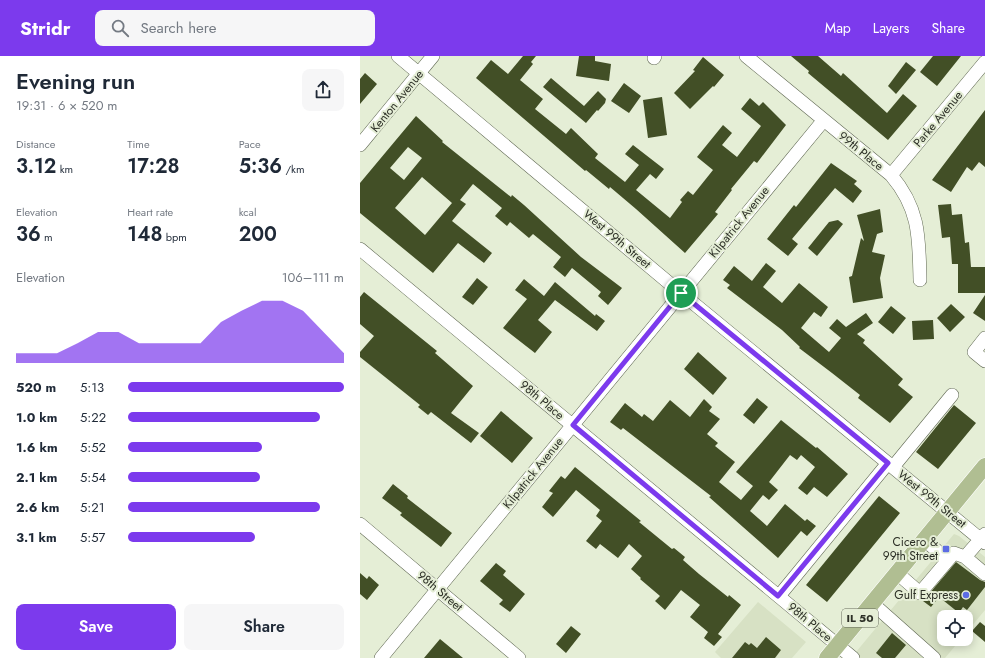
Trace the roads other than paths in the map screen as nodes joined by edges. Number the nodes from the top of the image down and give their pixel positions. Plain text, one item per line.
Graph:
1 (398, 56) edge
2 (433, 56) edge
3 (746, 56) edge
4 (985, 62) edge
5 (419, 73) junction
6 (823, 121) junction
7 (360, 145) edge
8 (891, 176) junction
9 (360, 249) edge
10 (920, 280) dead end
11 (681, 293) junction
12 (985, 338) edge
13 (985, 361) edge
14 (952, 395) dead end
15 (573, 425) junction
16 (891, 465) junction
17 (985, 466) edge
18 (947, 512) junction
19 (360, 524) edge
20 (984, 539) edge
21 (924, 540) junction
22 (965, 557) junction
23 (948, 560) junction
24 (897, 573) junction
25 (985, 574) edge
26 (438, 589) junction
27 (778, 596) junction
28 (872, 603) junction
29 (838, 646) junction
30 (381, 658) edge
31 (519, 658) edge
32 (827, 658) edge
33 (853, 658) edge
34 (934, 658) edge

1 - 5 street, West 99th Street
2 - 5 street, Kenton Avenue
3 - 6 street, 99th Place
4 - 8 street, Parke Avenue
5 - 7 street, Kenton Avenue
5 - 11 street, West 99th Street
6 - 8 street, 99th Place
6 - 11 street, Kilpatrick Avenue
8 - 10 street, 99th Place
9 - 15 street, 98th Place
11 - 15 street, Kilpatrick Avenue
11 - 16 street, West 99th Street
12 - 13 street
14 - 16 street
15 - 26 street, Kilpatrick Avenue
15 - 27 street, 98th Place
16 - 18 street, West 99th Street
16 - 27 street
17 - 18 main road, IL 50
18 - 20 street, West 99th Street
18 - 21 main road, IL 50
19 - 26 street, 98th Street
20 - 22 street
21 - 23 street
21 - 24 main road, IL 50
22 - 23 street
22 - 25 street
23 - 24 street
24 - 28 main road, IL 50
26 - 30 street, Kilpatrick Avenue
26 - 31 street, 98th Street
27 - 29 street, 98th Place
28 - 29 main road, IL 50
28 - 34 street
29 - 32 main road, IL 50
29 - 33 street, 98th Place

